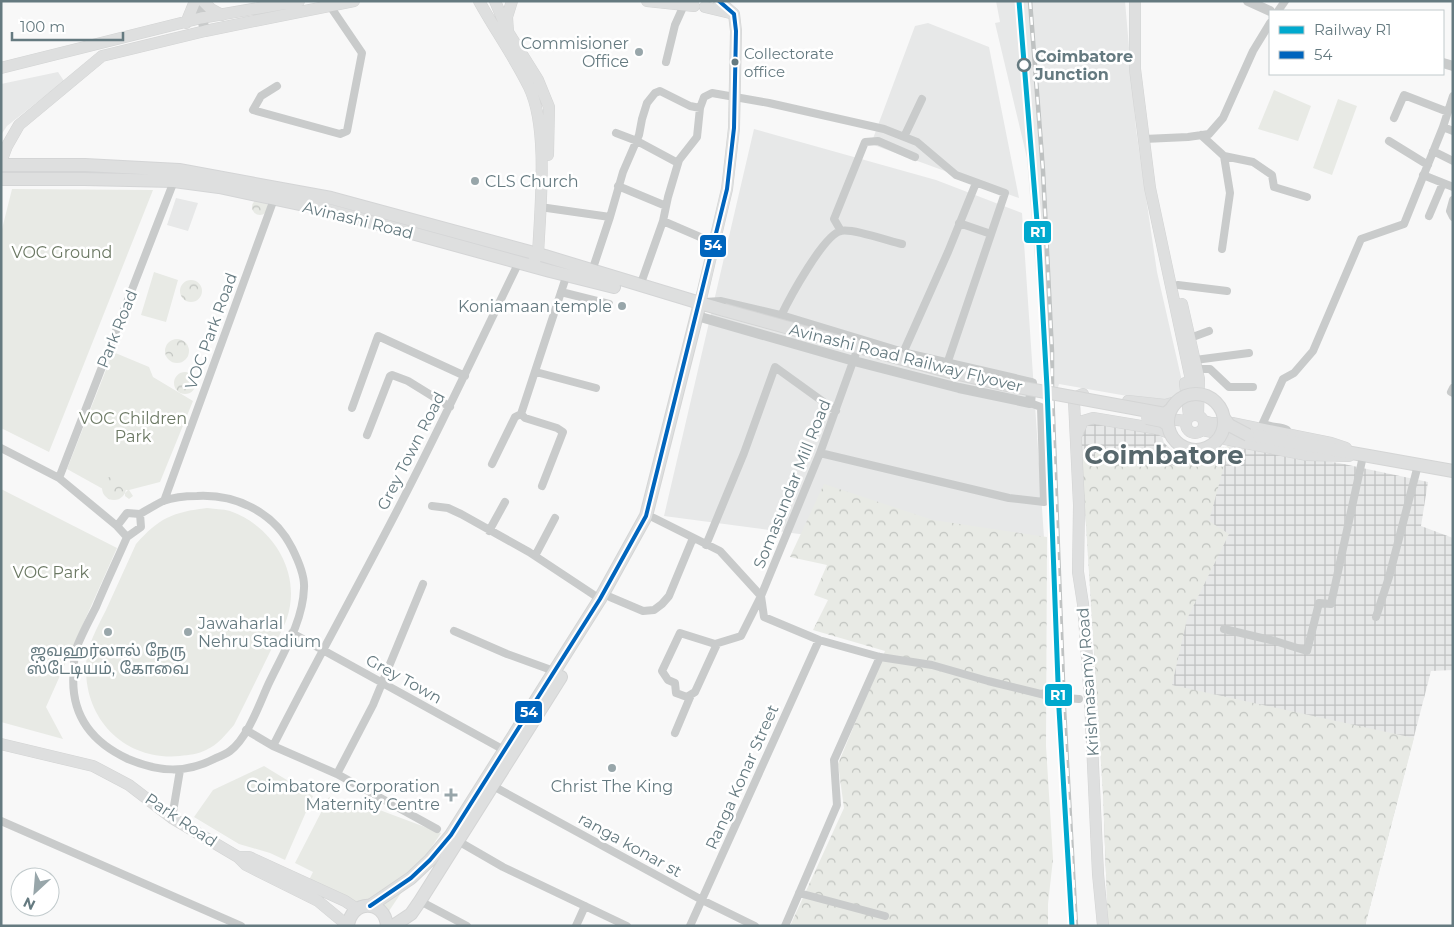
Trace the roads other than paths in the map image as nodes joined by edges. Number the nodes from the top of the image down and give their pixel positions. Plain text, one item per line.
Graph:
1 (196, 1) edge
2 (203, 1) edge
3 (299, 1) edge
4 (354, 1) edge
5 (479, 1) edge
6 (495, 1) edge
7 (512, 1) edge
8 (647, 1) edge
9 (719, 1) edge
10 (1135, 1) edge
11 (1248, 1) edge
12 (697, 4) edge
13 (330, 6) junction
14 (1269, 11) edge
15 (734, 14) junction
16 (222, 15) junction
17 (201, 18) junction
18 (186, 23) junction
19 (1269, 25) edge
20 (205, 31) junction
21 (508, 32) junction
22 (103, 43) junction
23 (106, 55) junction
24 (666, 62) dead end
25 (1, 68) edge
26 (277, 86) dead end
27 (1453, 96) edge
28 (736, 97) junction
29 (922, 99) dead end
30 (700, 108) junction
31 (1448, 112) junction
32 (1394, 118) dead end
33 (1443, 127) junction
34 (1453, 131) edge
35 (616, 133) dead end
36 (1201, 135) junction
37 (904, 137) junction
38 (1144, 139) junction
39 (637, 141) junction
40 (1389, 141) dead end
41 (1433, 151) junction
42 (1224, 156) junction
43 (915, 157) dead end
44 (1453, 161) edge
45 (678, 163) junction
46 (1, 164) edge
47 (1428, 165) junction
48 (1423, 175) junction
49 (1, 179) edge
50 (174, 181) junction
51 (976, 182) junction
52 (1443, 183) junction
53 (618, 186) junction
54 (1453, 187) edge
55 (1306, 197) dead end
56 (301, 199) junction
57 (274, 200) junction
58 (1453, 200) edge
59 (335, 205) junction
60 (666, 206) junction
61 (547, 208) junction
62 (1429, 216) dead end
63 (610, 217) dead end
64 (1453, 217) edge
65 (663, 221) junction
66 (959, 223) junction
67 (840, 231) junction
68 (991, 234) junction
69 (714, 242) junction
70 (902, 244) dead end
71 (1162, 244) junction
72 (1222, 249) dead end
73 (534, 261) junction
74 (592, 271) junction
75 (567, 274) junction
76 (1178, 285) junction
77 (640, 286) junction
78 (1227, 291) dead end
79 (561, 292) junction
80 (608, 304) dead end
81 (701, 311) junction
82 (781, 316) junction
83 (1209, 331) dead end
84 (1190, 338) junction
85 (857, 351) junction
86 (904, 353) junction
87 (1249, 353) dead end
88 (870, 355) dead end
89 (947, 364) junction
90 (1196, 364) junction
91 (536, 372) junction
92 (464, 376) junction
93 (1253, 387) dead end
94 (596, 388) dead end
95 (1453, 388) edge
96 (1453, 393) edge
97 (1194, 394) junction
98 (1030, 403) junction
99 (450, 407) junction
100 (352, 408) dead end
101 (836, 411) junction
102 (521, 414) junction
103 (1171, 418) junction
104 (1224, 418) junction
105 (1196, 421) junction
106 (1222, 433) junction
107 (1248, 434) junction
108 (1286, 434) junction
109 (367, 435) dead end
110 (1076, 438) junction
111 (1, 448) edge
112 (820, 453) junction
113 (1360, 455) junction
114 (492, 464) dead end
115 (1418, 466) junction
116 (1453, 472) edge
117 (59, 478) junction
118 (542, 486) dead end
119 (164, 501) junction
120 (505, 502) dead end
121 (432, 506) dead end
122 (140, 514) junction
123 (554, 518) dead end
124 (654, 518) junction
125 (117, 526) junction
126 (489, 531) junction
127 (127, 537) junction
128 (694, 538) junction
129 (706, 545) junction
130 (535, 556) junction
131 (423, 584) dead end
132 (761, 596) junction
133 (605, 598) junction
134 (1376, 617) dead end
135 (1224, 629) dead end
136 (454, 631) dead end
137 (292, 632) junction
138 (819, 640) junction
139 (717, 644) junction
140 (322, 650) junction
141 (880, 657) junction
142 (554, 672) junction
143 (381, 682) junction
144 (691, 695) junction
145 (1079, 699) dead end
146 (246, 730) junction
147 (675, 732) dead end
148 (1, 744) edge
149 (273, 746) junction
150 (504, 750) junction
151 (180, 770) junction
152 (337, 774) junction
153 (493, 786) junction
154 (172, 818) junction
155 (467, 818) junction
156 (1, 821) edge
157 (437, 829) dead end
158 (458, 841) junction
159 (238, 857) junction
160 (799, 893) junction
161 (702, 900) junction
162 (420, 901) junction
163 (585, 906) junction
164 (363, 907) junction
165 (884, 916) dead end
166 (347, 925) edge
167 (241, 926) edge
168 (387, 926) edge
169 (393, 926) edge
170 (467, 926) edge
171 (576, 926) edge
172 (627, 926) edge
173 (690, 926) edge
174 (755, 926) edge
175 (785, 926) edge
176 (1103, 926) edge

1 - 17 street
1 - 18 main road
2 - 16 main road
3 - 16 main road
4 - 13 main road
5 - 73 main road
6 - 21 main road
7 - 21 main road
8 - 12 main road
9 - 15 main road
10 - 38 main road
11 - 14 street
12 - 15 main road
12 - 24 street
13 - 20 main road
13 - 26 street
15 - 28 main road
16 - 17 main road
17 - 18 main road
17 - 20 street
18 - 22 main road
19 - 36 street
20 - 23 main road
21 - 61 main road
22 - 23 main road
22 - 25 main road
23 - 46 main road
27 - 31 street
28 - 30 street
28 - 37 street
28 - 69 main road
29 - 37 street
30 - 39 street
30 - 45 street
31 - 32 street
31 - 33 street
33 - 34 street
33 - 41 street
35 - 39 street
36 - 38 street
36 - 42 street
37 - 51 street
38 - 71 main road
39 - 45 street
39 - 53 street
40 - 47 street
41 - 44 street
41 - 47 street
42 - 55 street
42 - 72 street
43 - 67 street
45 - 60 street
46 - 56 main road, Avinashi Road
47 - 48 street
48 - 52 street
48 - 108 street
49 - 50 main road, Avinashi Road
50 - 57 main road, Avinashi Road
50 - 117 street, Park Road
51 - 66 street
51 - 68 street
52 - 54 street
52 - 62 street
53 - 60 street
53 - 61 street
56 - 57 main road, Avinashi Road
56 - 59 main road, Avinashi Road
57 - 119 street, VOC Park Road
58 - 64 street
59 - 73 main road, Avinashi Road
59 - 73 main road, Avinashi Road
60 - 65 street
61 - 73 main road
63 - 74 street
65 - 69 street
65 - 77 street
66 - 68 street
66 - 86 street
67 - 70 street
67 - 82 street
68 - 89 street
69 - 81 main road
71 - 76 main road
71 - 97 main road
71 - 105 main road
73 - 74 main road, Avinashi Road
73 - 75 main road, Avinashi Road
73 - 92 street, Grey Town Road
74 - 77 main road, Avinashi Road
75 - 79 street
75 - 81 main road, Avinashi Road
76 - 78 street
76 - 84 main road
77 - 81 main road, Avinashi Road
79 - 80 street
79 - 91 street
81 - 82 street
81 - 85 street
81 - 103 main road, Avinashi Road Railway Flyover, bridge
81 - 124 main road
81 - 133 main road
82 - 85 street
83 - 84 street
84 - 90 main road
85 - 86 street
85 - 88 main road
85 - 98 street
85 - 101 street, Somasundar Mill Road
86 - 89 street
87 - 90 street
89 - 98 street
90 - 93 street
90 - 105 main road
91 - 94 street
91 - 102 street
92 - 99 street, Grey Town Road
92 - 100 street
95 - 96 street
97 - 103 main road, bridge
97 - 104 main road, bridge
98 - 112 street
99 - 109 street
99 - 140 street, Grey Town Road
101 - 112 street, Somasundar Mill Road
101 - 129 street
102 - 114 street
102 - 118 street
103 - 105 main road
103 - 106 main road, bridge
103 - 110 main road
103 - 110 main road, Krishnasamy Road
104 - 106 main road, bridge
104 - 107 main road, bridge
105 - 108 main road
105 - 113 main road
106 - 107 main road, bridge
107 - 113 main road
108 - 113 main road
110 - 176 main road, Krishnasamy Road
111 - 117 street
112 - 132 street, Somasundar Mill Road
113 - 115 main road
113 - 135 street
115 - 116 main road
115 - 134 street
117 - 125 street
119 - 122 street
119 - 137 street
120 - 126 street
121 - 126 street
122 - 125 street
122 - 127 street
123 - 130 street
124 - 128 street
124 - 133 main road
125 - 127 street
126 - 130 street
127 - 151 street
128 - 129 street
128 - 133 street
129 - 132 street
130 - 133 street
131 - 143 street
132 - 138 street
132 - 139 street, Somasundar Mill Road
133 - 142 main road
133 - 153 main road
136 - 142 street
137 - 140 street, Grey Town
137 - 146 street
138 - 141 street
138 - 161 street, Ranga Konar Street
139 - 144 street
139 - 144 street
140 - 143 street, Grey Town
140 - 149 street, Grey Town Road
141 - 145 street
141 - 160 street
142 - 150 main road
143 - 150 street, Grey Town
143 - 152 street
144 - 147 street
146 - 149 street
146 - 151 street
148 - 154 main road, Park Road
149 - 152 street
150 - 155 main road
151 - 154 street
152 - 157 street
153 - 155 main road
153 - 161 street, ranga konar st
154 - 159 main road, Park Road
155 - 158 main road
155 - 164 main road
156 - 167 street
158 - 162 main road
158 - 163 street
159 - 164 main road
159 - 166 main road, Park Road
160 - 165 street
160 - 175 street
161 - 173 street, Ranga Konar Street
161 - 174 street, ranga konar st
162 - 169 main road
162 - 170 street
163 - 171 street
163 - 172 street
164 - 166 main road
164 - 168 main road

